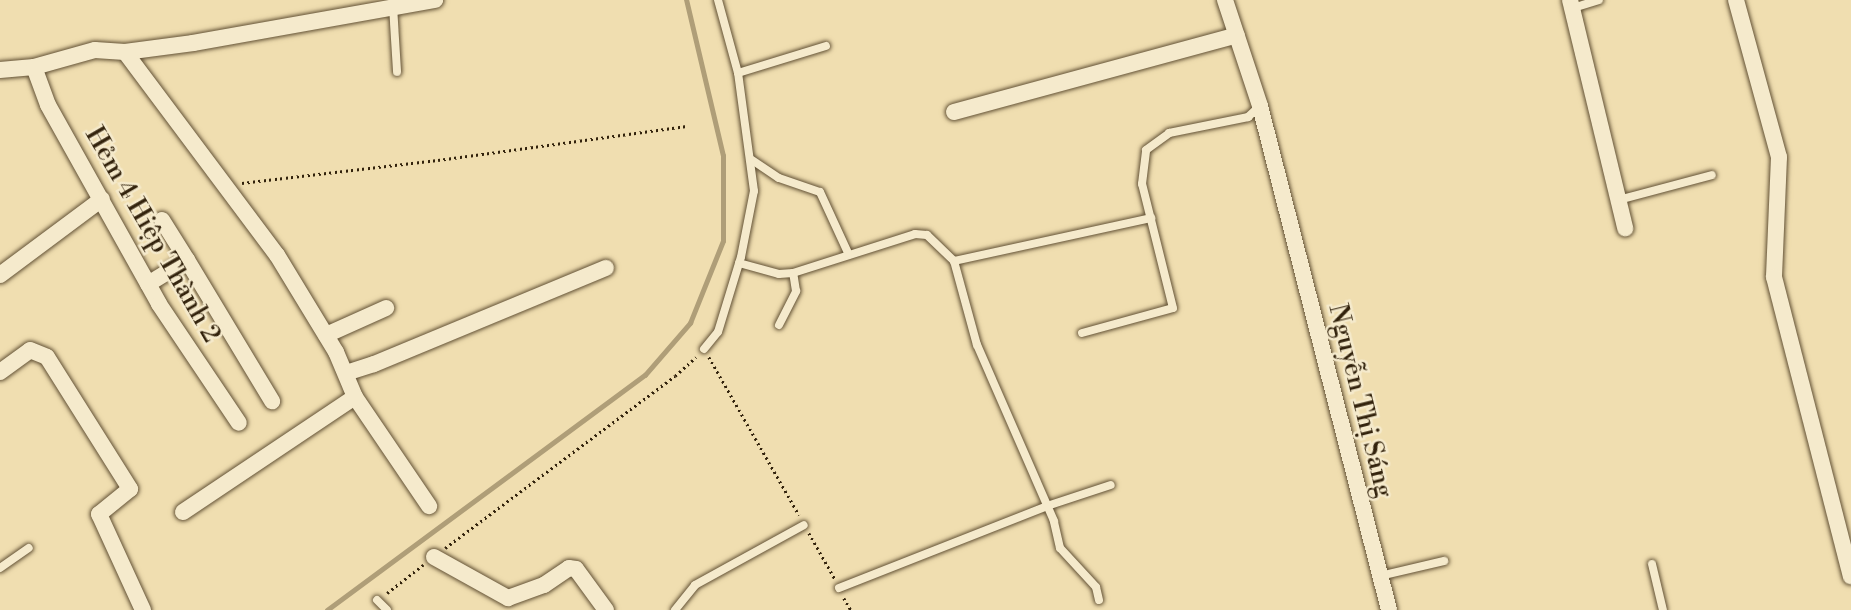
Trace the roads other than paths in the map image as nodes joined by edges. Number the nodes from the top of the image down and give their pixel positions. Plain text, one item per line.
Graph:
1 (435, 0) edge
2 (719, 0) edge
3 (1226, 0) edge
4 (1598, 0) edge
5 (1736, 0) edge
6 (1572, 4) edge
7 (393, 6) junction
8 (1237, 35) junction
9 (826, 46) dead end
10 (125, 52) junction
11 (34, 66) junction
12 (0, 70) edge
13 (397, 72) dead end
14 (738, 73) junction
15 (1260, 106) junction
16 (954, 112) dead end
17 (752, 160) junction
18 (1712, 175) dead end
19 (102, 199) junction
20 (1618, 200) junction
21 (1151, 218) junction
22 (162, 220) dead end
23 (1625, 228) dead end
24 (849, 255) junction
25 (187, 260) junction
26 (954, 261) junction
27 (739, 263) junction
28 (606, 268) dead end
29 (793, 273) junction
30 (0, 275) edge
31 (148, 284) junction
32 (386, 308) dead end
33 (779, 325) dead end
34 (1082, 333) dead end
35 (326, 335) junction
36 (704, 349) road end
37 (0, 373) edge
38 (346, 373) junction
39 (355, 397) junction
40 (272, 401) dead end
41 (239, 424) dead end
42 (1111, 485) dead end
43 (429, 506) dead end
44 (1047, 506) junction
45 (183, 512) dead end
46 (804, 525) road end
47 (29, 548) dead end
48 (434, 557) road end
49 (1444, 561) dead end
50 (1652, 564) dead end
51 (0, 568) edge
52 (1380, 576) junction
53 (1851, 576) edge
54 (839, 588) road end
55 (377, 600) road end
56 (1099, 600) dead end
57 (143, 610) edge
58 (387, 610) edge
59 (606, 610) edge
60 (676, 610) edge
61 (1389, 610) edge
62 (1663, 610) edge

1 - 7 street
2 - 14 lane
3 - 8 street, Nguyễn Thị Sáng
4 - 6 lane
5 - 53 street
6 - 20 street
7 - 10 street
7 - 13 lane
8 - 15 street, Nguyễn Thị Sáng
8 - 16 street
9 - 14 lane
10 - 11 street
10 - 35 street
11 - 12 street
11 - 19 street, Hẻm 4 Hiệp Thành 2
14 - 17 lane
15 - 21 lane
15 - 52 street, Nguyễn Thị Sáng
17 - 24 lane
17 - 27 lane
18 - 20 lane
19 - 30 street
19 - 31 street, Hẻm 4 Hiệp Thành 2
20 - 23 street
21 - 26 lane
21 - 34 lane
22 - 25 street
24 - 26 lane
24 - 29 lane
25 - 31 street
25 - 40 street
26 - 44 lane
27 - 29 lane
27 - 36 lane
28 - 38 street
29 - 33 lane
31 - 41 street, Hẻm 4 Hiệp Thành 2
32 - 35 street
35 - 38 street
37 - 57 street
38 - 39 street
39 - 43 street
39 - 45 street
42 - 44 lane
44 - 54 lane
44 - 56 lane
46 - 60 lane
47 - 51 lane
48 - 59 street
49 - 52 lane
50 - 62 lane
52 - 61 street, Nguyễn Thị Sáng
55 - 58 lane

